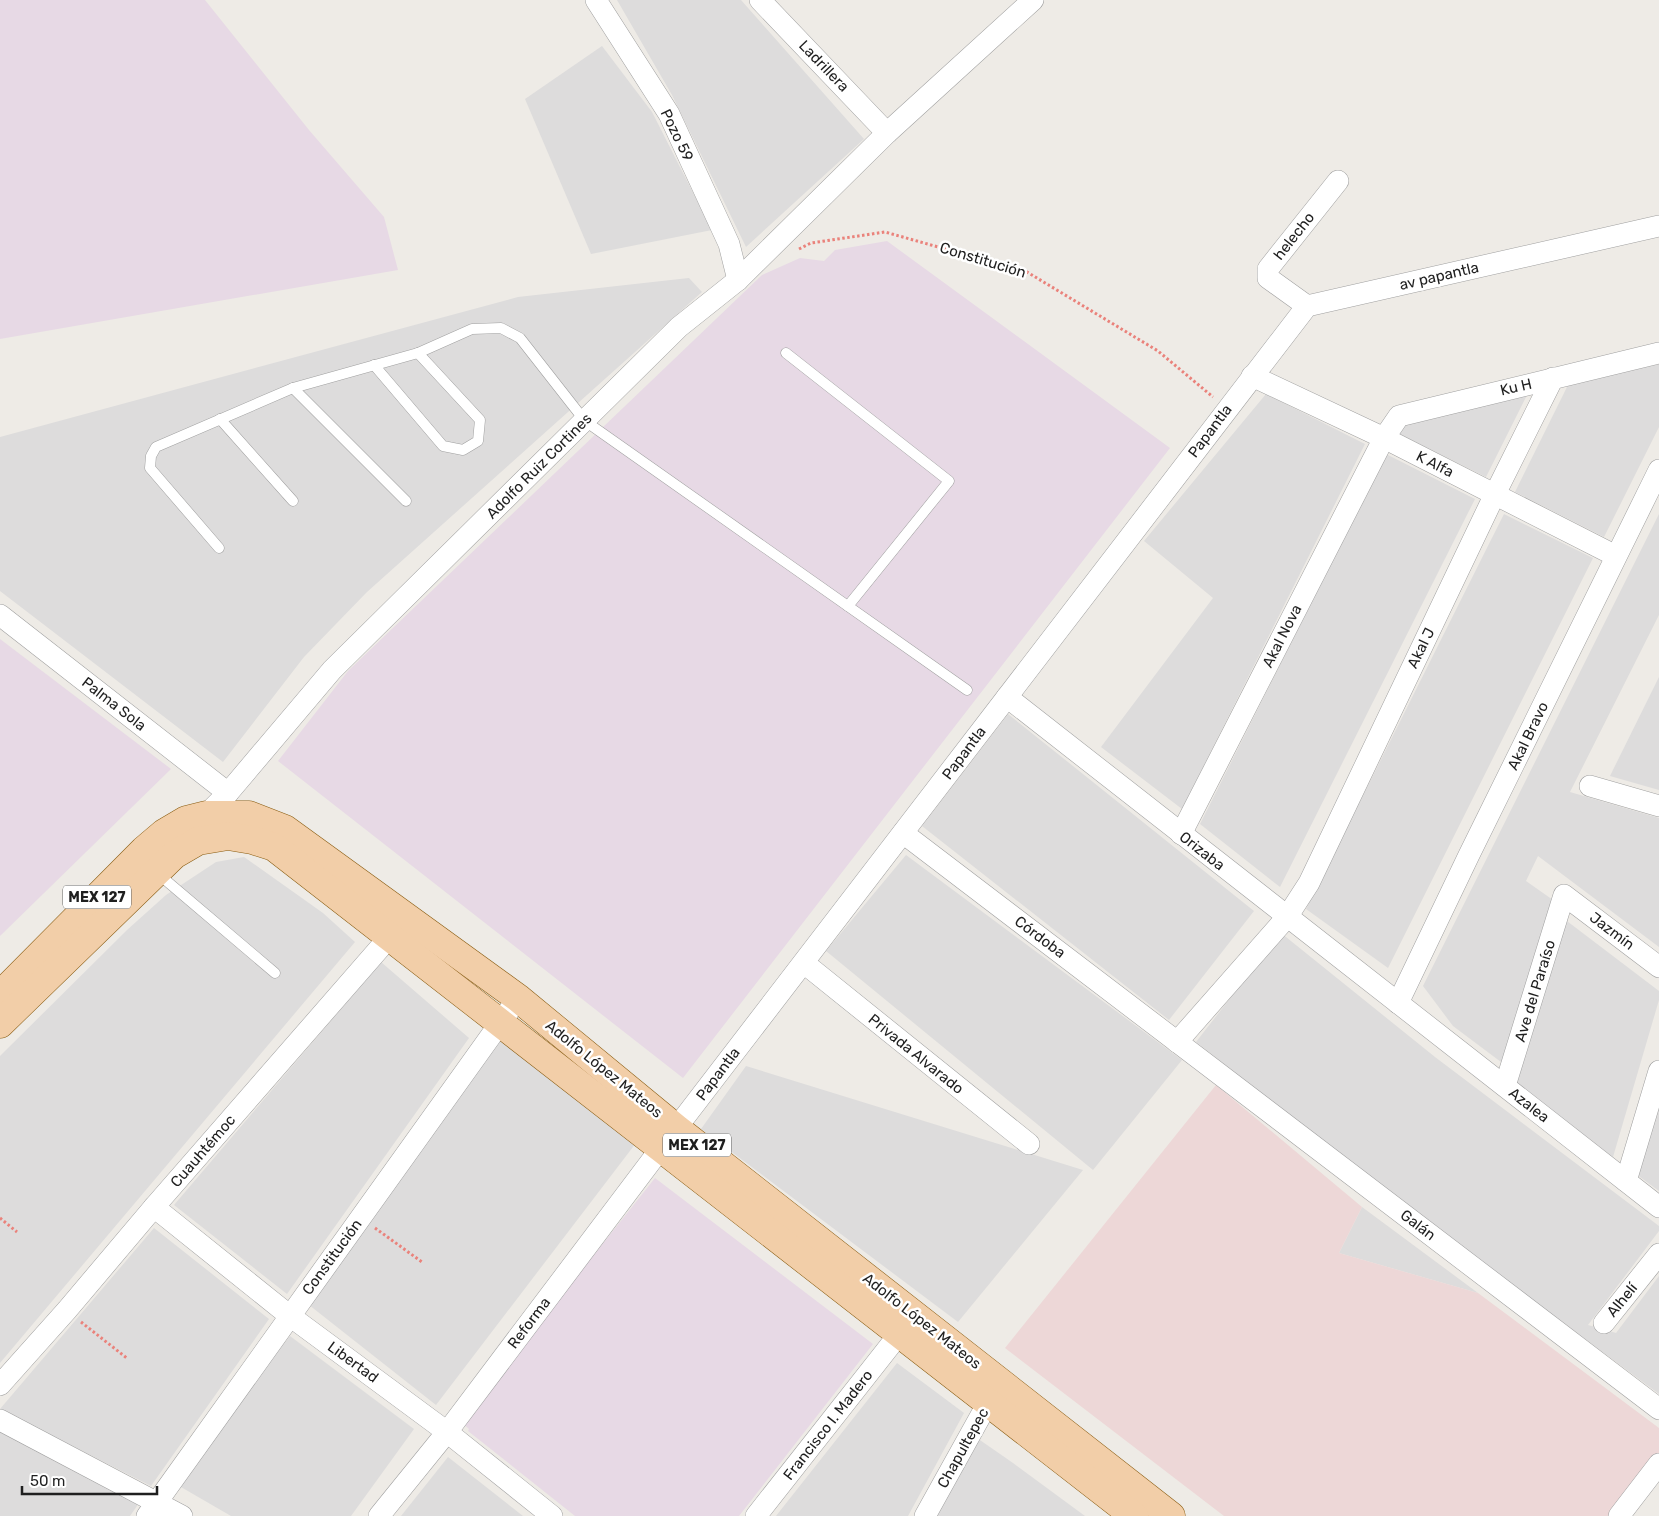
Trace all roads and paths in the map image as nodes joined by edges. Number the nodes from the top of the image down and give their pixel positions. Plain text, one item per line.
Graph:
1 (596, 0) edge
2 (760, 0) edge
3 (1032, 0) edge
4 (887, 133) junction
5 (1338, 181) dead end
6 (1659, 226) edge
7 (795, 251) dead end
8 (738, 280) junction
9 (1307, 306) junction
10 (418, 353) junction
11 (786, 353) dead end
12 (1659, 353) edge
13 (374, 365) junction
14 (1252, 376) junction
15 (1553, 378) junction
16 (293, 388) junction
17 (1227, 409) junction
18 (220, 419) junction
19 (585, 420) junction
20 (1384, 438) junction
21 (1659, 470) edge
22 (1495, 494) junction
23 (293, 501) dead end
24 (406, 501) dead end
25 (219, 548) dead end
26 (1616, 556) junction
27 (848, 606) junction
28 (0, 615) edge
29 (967, 690) dead end
30 (1007, 698) junction
31 (1590, 786) dead end
32 (228, 793) junction
33 (1659, 806) edge
34 (206, 815) junction
35 (903, 833) junction
36 (1181, 834) junction
37 (198, 841) junction
38 (156, 872) junction
39 (1564, 895) joint
40 (407, 916) junction
41 (1287, 917) junction
42 (389, 937) junction
43 (804, 963) junction
44 (1659, 967) edge
45 (275, 973) dead end
46 (0, 995) edge
47 (518, 998) junction
48 (1398, 1003) junction
49 (500, 1023) junction
50 (0, 1024) edge
51 (1177, 1042) junction
52 (1659, 1071) edge
53 (1505, 1086) junction
54 (669, 1139) junction
55 (1029, 1144) dead end
56 (1626, 1181) junction
57 (1659, 1206) edge
58 (154, 1207) junction
59 (0, 1218) edge
60 (360, 1218) junction
61 (17, 1232) dead end
62 (1659, 1254) edge
63 (422, 1262) dead end
64 (67, 1310) junction
65 (290, 1316) junction
66 (1604, 1323) dead end
67 (900, 1333) junction
68 (128, 1359) dead end
69 (0, 1385) edge
70 (994, 1392) junction
71 (1659, 1409) edge
72 (0, 1420) edge
73 (447, 1432) junction
74 (1659, 1464) edge
75 (152, 1510) edge
76 (182, 1516) edge
77 (379, 1516) edge
78 (552, 1516) edge
79 (756, 1516) edge
80 (925, 1516) edge
81 (1134, 1516) edge
82 (1171, 1516) edge
83 (1620, 1516) edge

1 - 8 street, Pozo 59
2 - 4 street, Ladrillera
3 - 4 street, Adolfo Ruiz Cortines
4 - 8 street, Adolfo Ruiz Cortines
5 - 9 street, helecho
6 - 9 street, av papantla
7 - 17 path, Constitución
8 - 19 street, Adolfo Ruiz Cortines
9 - 14 street
10 - 13 lane
10 - 13 lane
10 - 19 lane
11 - 27 lane
12 - 15 street, Ku H
13 - 16 lane
14 - 17 street, Papantla
14 - 20 street, K Alfa
15 - 20 street, Ku H
15 - 22 street, Akal J
16 - 18 lane
16 - 24 lane
17 - 30 street, Papantla
18 - 23 lane
18 - 25 lane
19 - 27 lane
19 - 32 street, Adolfo Ruiz Cortines
20 - 22 street, K Alfa
20 - 36 street, Akal Nova
21 - 26 street, Akal Bravo
22 - 26 street, K Alfa
22 - 41 street, Akal J
26 - 48 street, Akal Bravo
27 - 29 lane
28 - 32 street, Palma Sola
30 - 35 street, Papantla
30 - 36 street, Orizaba
31 - 33 street
32 - 34 street, Adolfo Ruiz Cortines
34 - 37 street, Adolfo Ruiz Cortines
34 - 40 main road, Adolfo López Mateos / MEX 127
34 - 46 main road, Adolfo Ruiz Cortines / MEX 127
35 - 43 street, Papantla
35 - 51 street, Córdoba
36 - 41 street, Orizaba
37 - 38 main road, MEX 127
37 - 42 main road, Adolfo López Mateos / MEX 127
38 - 45 lane
38 - 50 main road, MEX 127
39 - 44 street, Jazmín
39 - 53 street, Ave del Paraíso
40 - 42 street, Cuauhtémoc
40 - 47 main road, Adolfo López Mateos / MEX 127
41 - 48 street, Orizaba
41 - 51 street, Akal J
42 - 49 main road, Adolfo López Mateos / MEX 127
42 - 58 street, Cuauhtémoc
43 - 54 street, Papantla
43 - 55 street, Privada Alvarado
47 - 49 street, Constitución
47 - 54 main road, Adolfo López Mateos / MEX 127
48 - 53 street, Azalea
49 - 54 main road, Adolfo López Mateos / MEX 127
49 - 60 street, Constitución
51 - 71 street, Galán
52 - 56 street
53 - 56 street, Azalea
54 - 67 main road, Adolfo López Mateos / MEX 127
54 - 70 main road, Adolfo López Mateos / MEX 127
54 - 73 street, Reforma
56 - 57 street, Azalea
58 - 64 street, Cuauhtémoc
58 - 65 street, Libertad
59 - 61 path
60 - 63 path
60 - 65 street, Constitución
62 - 66 street, Alhelí
64 - 68 path
64 - 69 street, Cuauhtémoc
65 - 73 street, Libertad
65 - 75 street, Constitución
67 - 70 main road, Adolfo López Mateos / MEX 127
67 - 79 street, Francisco I. Madero
70 - 80 street, Chapultepec
70 - 81 main road, Adolfo López Mateos / MEX 127
70 - 82 main road, Adolfo López Mateos / MEX 127
72 - 75 street
73 - 77 street, Reforma
73 - 78 street, Libertad
74 - 83 street
75 - 76 street

